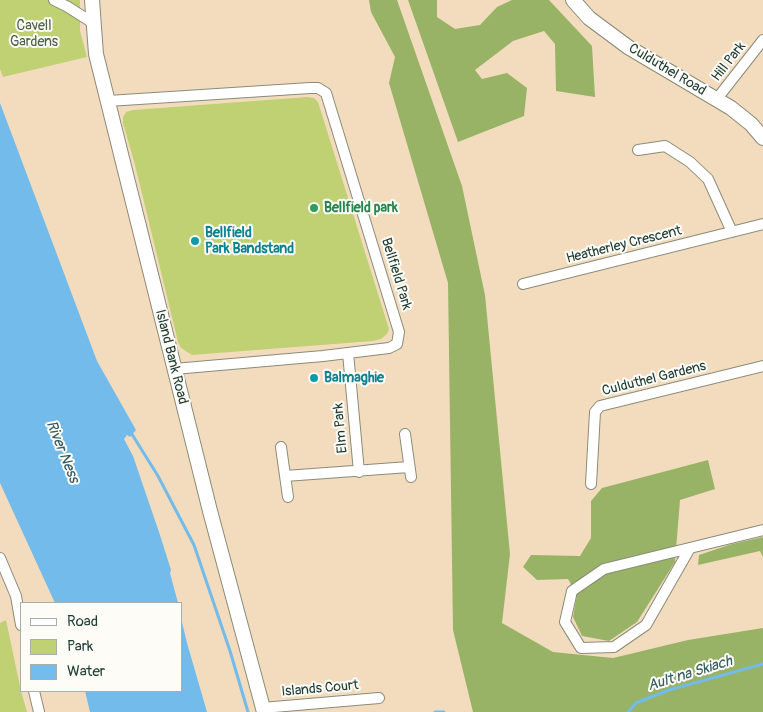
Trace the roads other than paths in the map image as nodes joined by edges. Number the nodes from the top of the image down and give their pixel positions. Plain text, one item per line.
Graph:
1 (54, 0) edge
2 (92, 0) edge
3 (573, 0) edge
4 (93, 23) junction
5 (763, 40) edge
6 (716, 100) junction
7 (108, 101) junction
8 (763, 138) edge
9 (638, 150) dead end
10 (763, 224) edge
11 (732, 232) junction
12 (522, 284) dead end
13 (348, 353) junction
14 (763, 366) edge
15 (174, 369) junction
16 (405, 434) dead end
17 (281, 447) dead end
18 (359, 472) junction
19 (285, 476) junction
20 (591, 484) dead end
21 (288, 497) dead end
22 (763, 530) edge
23 (690, 548) junction
24 (0, 558) edge
25 (20, 619) edge
26 (34, 692) edge
27 (379, 698) dead end
28 (263, 710) edge
29 (39, 712) edge

1 - 4 street
2 - 4 main road, Island Bank Road
3 - 6 main road, Culduthel Road
4 - 7 main road, Island Bank Road
5 - 6 street, Hill Park
6 - 8 main road, Culduthel Road
7 - 13 street, Bellfield Park
7 - 15 main road, Island Bank Road
9 - 11 street
10 - 11 street, Heatherley Crescent
11 - 12 street, Heatherley Crescent
13 - 15 street, Bellfield Park
13 - 18 street, Elm Park
14 - 20 street, Culduthel Gardens
15 - 28 main road, Island Bank Road
16 - 18 street, Elm Park
17 - 19 street
18 - 19 street, Elm Park
19 - 21 street
22 - 23 street
23 - 23 street
24 - 25 street
26 - 29 street
27 - 28 street, Islands Court

